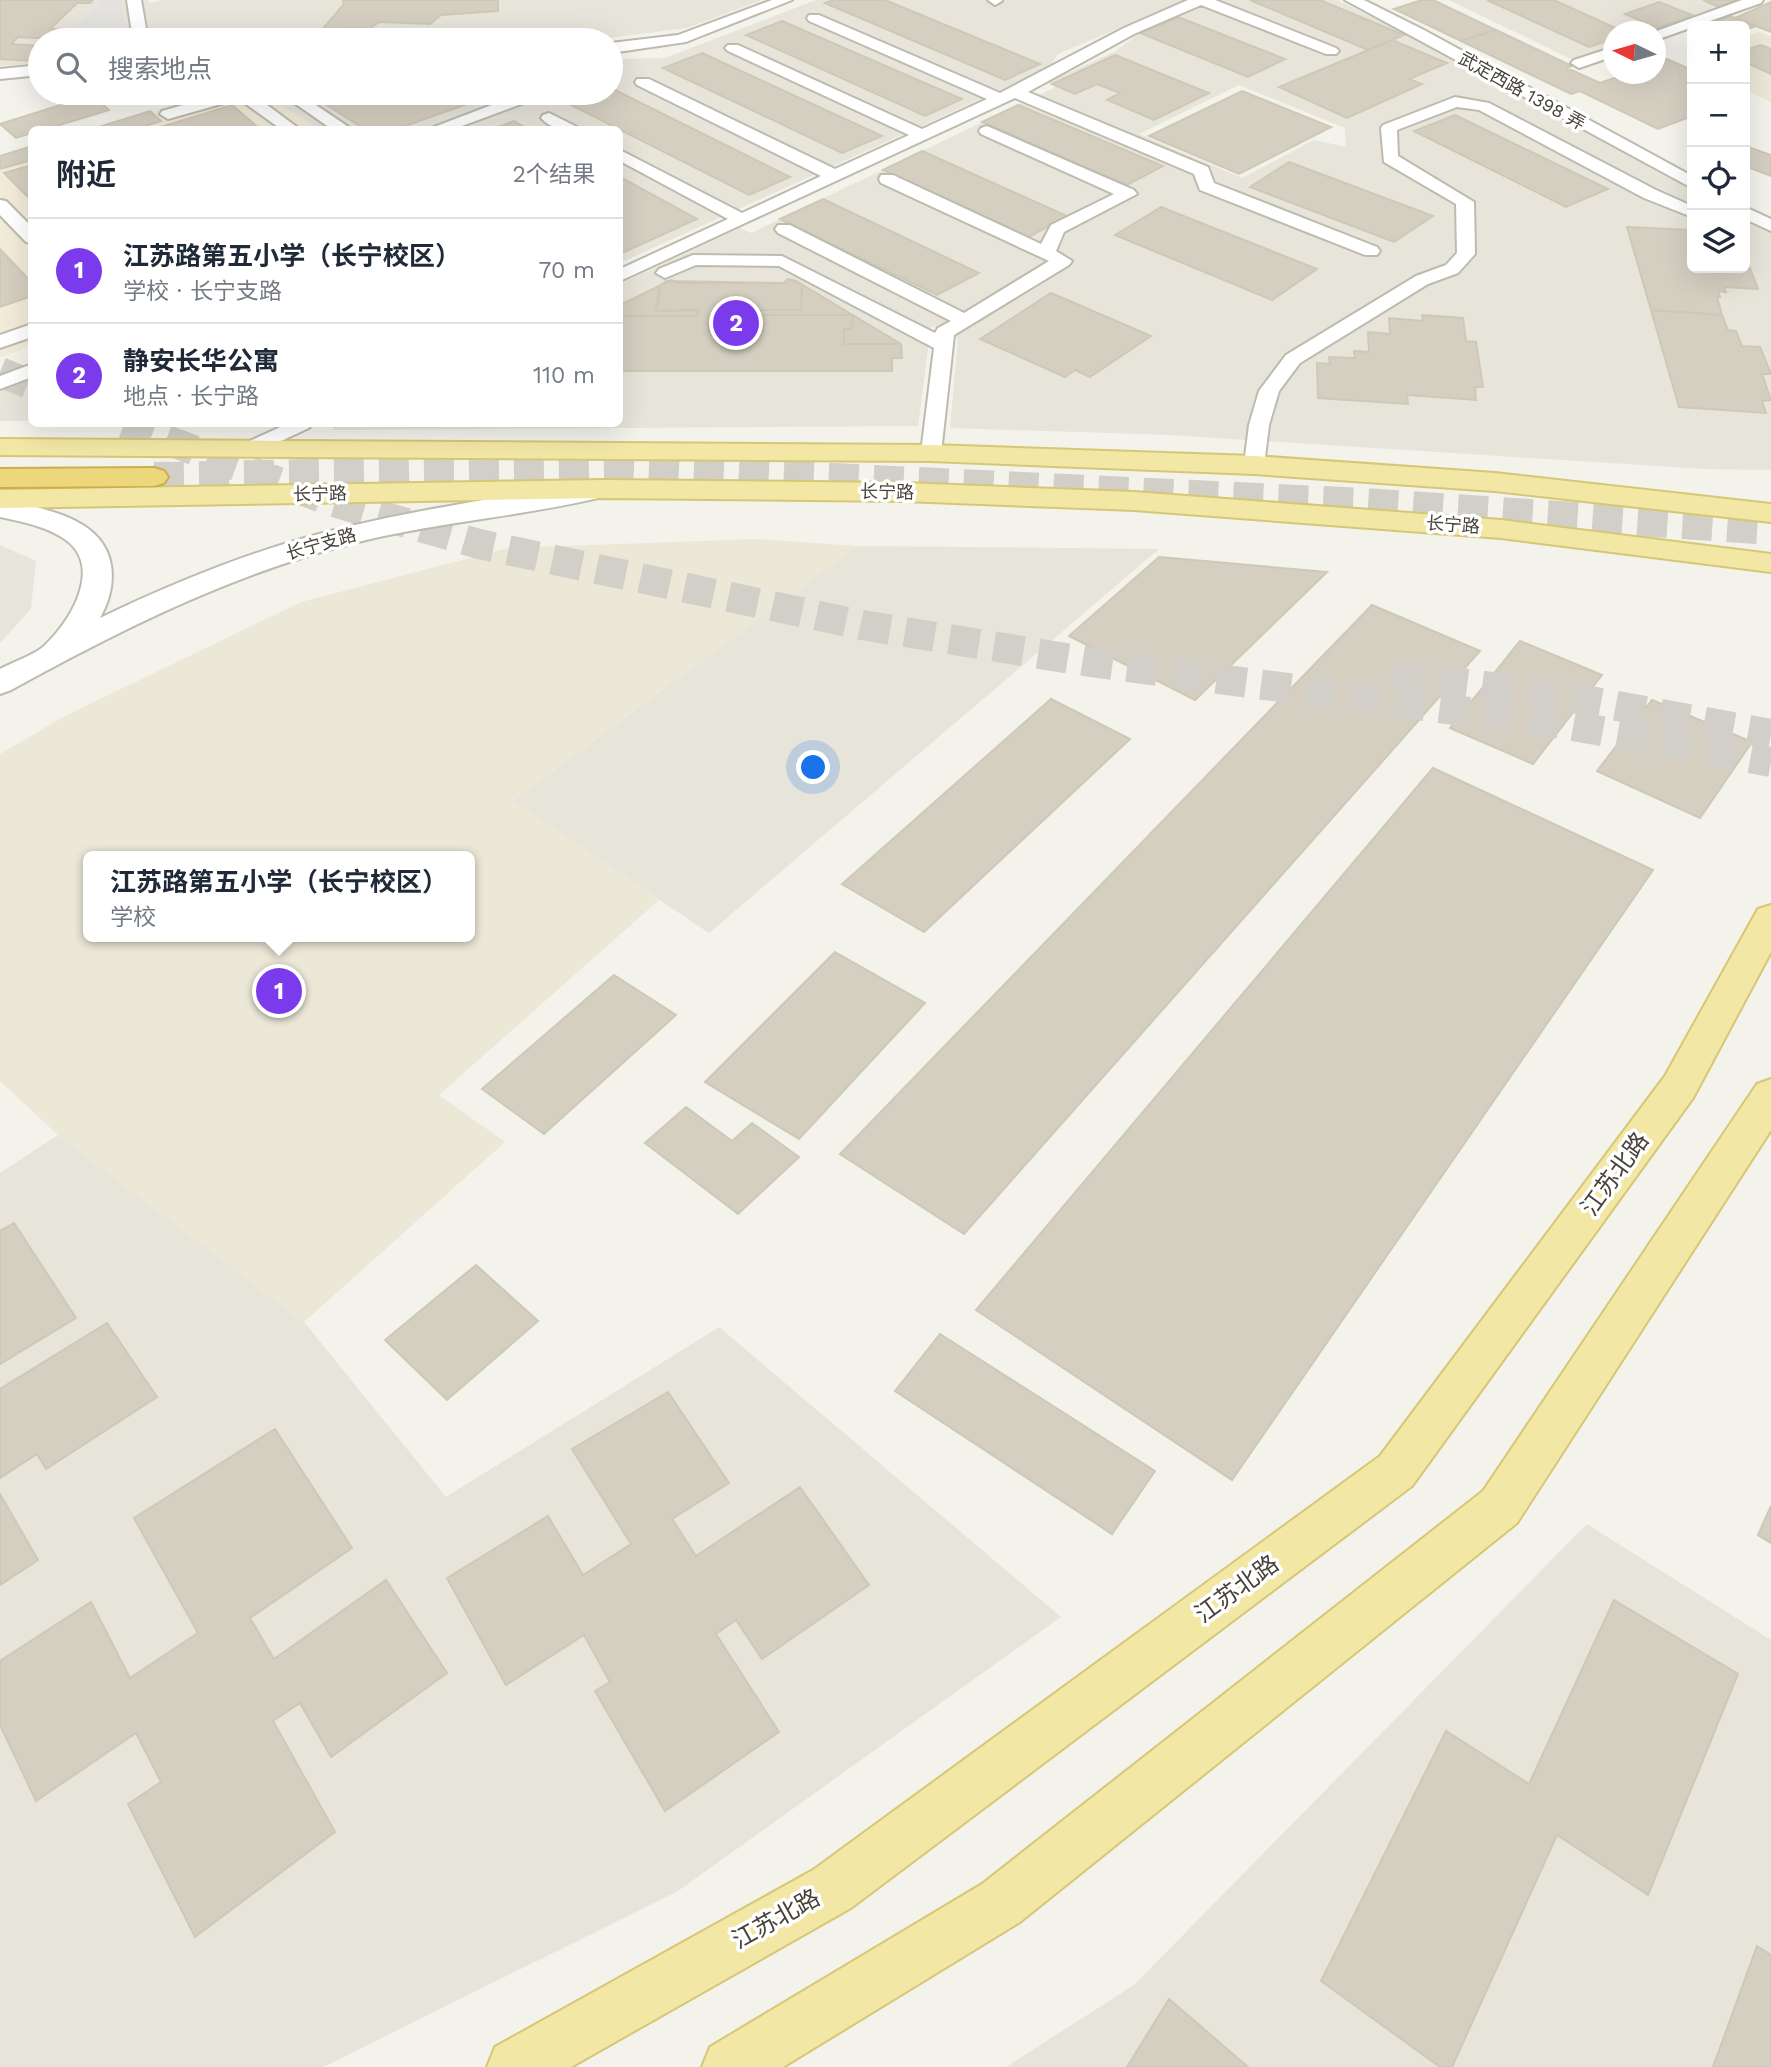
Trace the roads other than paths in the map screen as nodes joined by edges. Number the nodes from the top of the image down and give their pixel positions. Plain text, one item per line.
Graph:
1 (134, 0) edge
2 (785, 0) edge
3 (1201, 0) edge
4 (1352, 0) edge
5 (1756, 0) edge
6 (814, 18) dead end
7 (139, 28) edge
8 (1666, 32) edge
9 (623, 46) edge
10 (733, 48) dead end
11 (1331, 51) dead end
12 (1603, 55) edge
13 (1579, 63) dead end
14 (28, 71) edge
15 (0, 74) edge
16 (643, 82) dead end
17 (1007, 95) junction
18 (199, 105) edge
19 (258, 105) edge
20 (306, 105) edge
21 (504, 105) edge
22 (168, 114) dead end
23 (549, 118) dead end
24 (287, 126) edge
25 (339, 126) edge
26 (445, 126) edge
27 (564, 126) edge
28 (987, 131) dead end
29 (922, 135) junction
30 (623, 157) edge
31 (835, 176) junction
32 (887, 179) dead end
33 (1687, 180) edge
34 (0, 205) edge
35 (1687, 210) edge
36 (1750, 215) edge
37 (741, 219) junction
38 (1771, 226) edge
39 (783, 229) dead end
40 (28, 234) edge
41 (1371, 251) dead end
42 (1046, 253) junction
43 (623, 275) edge
44 (623, 294) edge
45 (962, 320) junction
46 (28, 332) edge
47 (0, 342) edge
48 (943, 345) junction
49 (28, 372) edge
50 (0, 383) edge
51 (296, 427) edge
52 (0, 447) edge
53 (248, 449) junction
54 (931, 453) junction
55 (1254, 465) junction
56 (154, 477) tunnel mouth
57 (0, 478) edge
58 (604, 489) junction
59 (0, 499) edge
60 (0, 508) edge
61 (1771, 513) edge
62 (1771, 563) edge
63 (55, 652) junction
64 (0, 683) edge
65 (1771, 918) edge
66 (1771, 1094) edge
67 (515, 2067) edge
68 (730, 2067) edge

1 - 7 lane
2 - 9 lane
3 - 11 lane
3 - 17 lane
4 - 33 lane, 武定西路 1398 弄
5 - 8 lane
6 - 17 lane
10 - 29 lane
12 - 13 lane
14 - 15 lane
16 - 31 lane
17 - 29 lane
17 - 41 lane
18 - 22 lane
19 - 24 lane
20 - 25 lane
21 - 26 lane
23 - 27 lane
28 - 42 lane
29 - 31 lane
30 - 37 lane
31 - 37 lane
32 - 42 lane
34 - 40 lane
35 - 55 lane
36 - 38 lane
37 - 43 lane
39 - 45 lane
42 - 45 lane
44 - 48 lane
45 - 48 lane
46 - 47 lane
48 - 54 lane
49 - 50 lane
51 - 53 lane
52 - 53 main road, 长宁路
53 - 54 main road, 长宁路
54 - 55 main road, 长宁路
55 - 61 main road, 长宁路
56 - 57 highway
58 - 59 main road, 长宁路
58 - 62 main road, 长宁路
58 - 63 street, 长宁支路
60 - 63 street, 长宁支路
63 - 64 street, 长宁支路
65 - 67 main road, 江苏北路
66 - 68 main road

